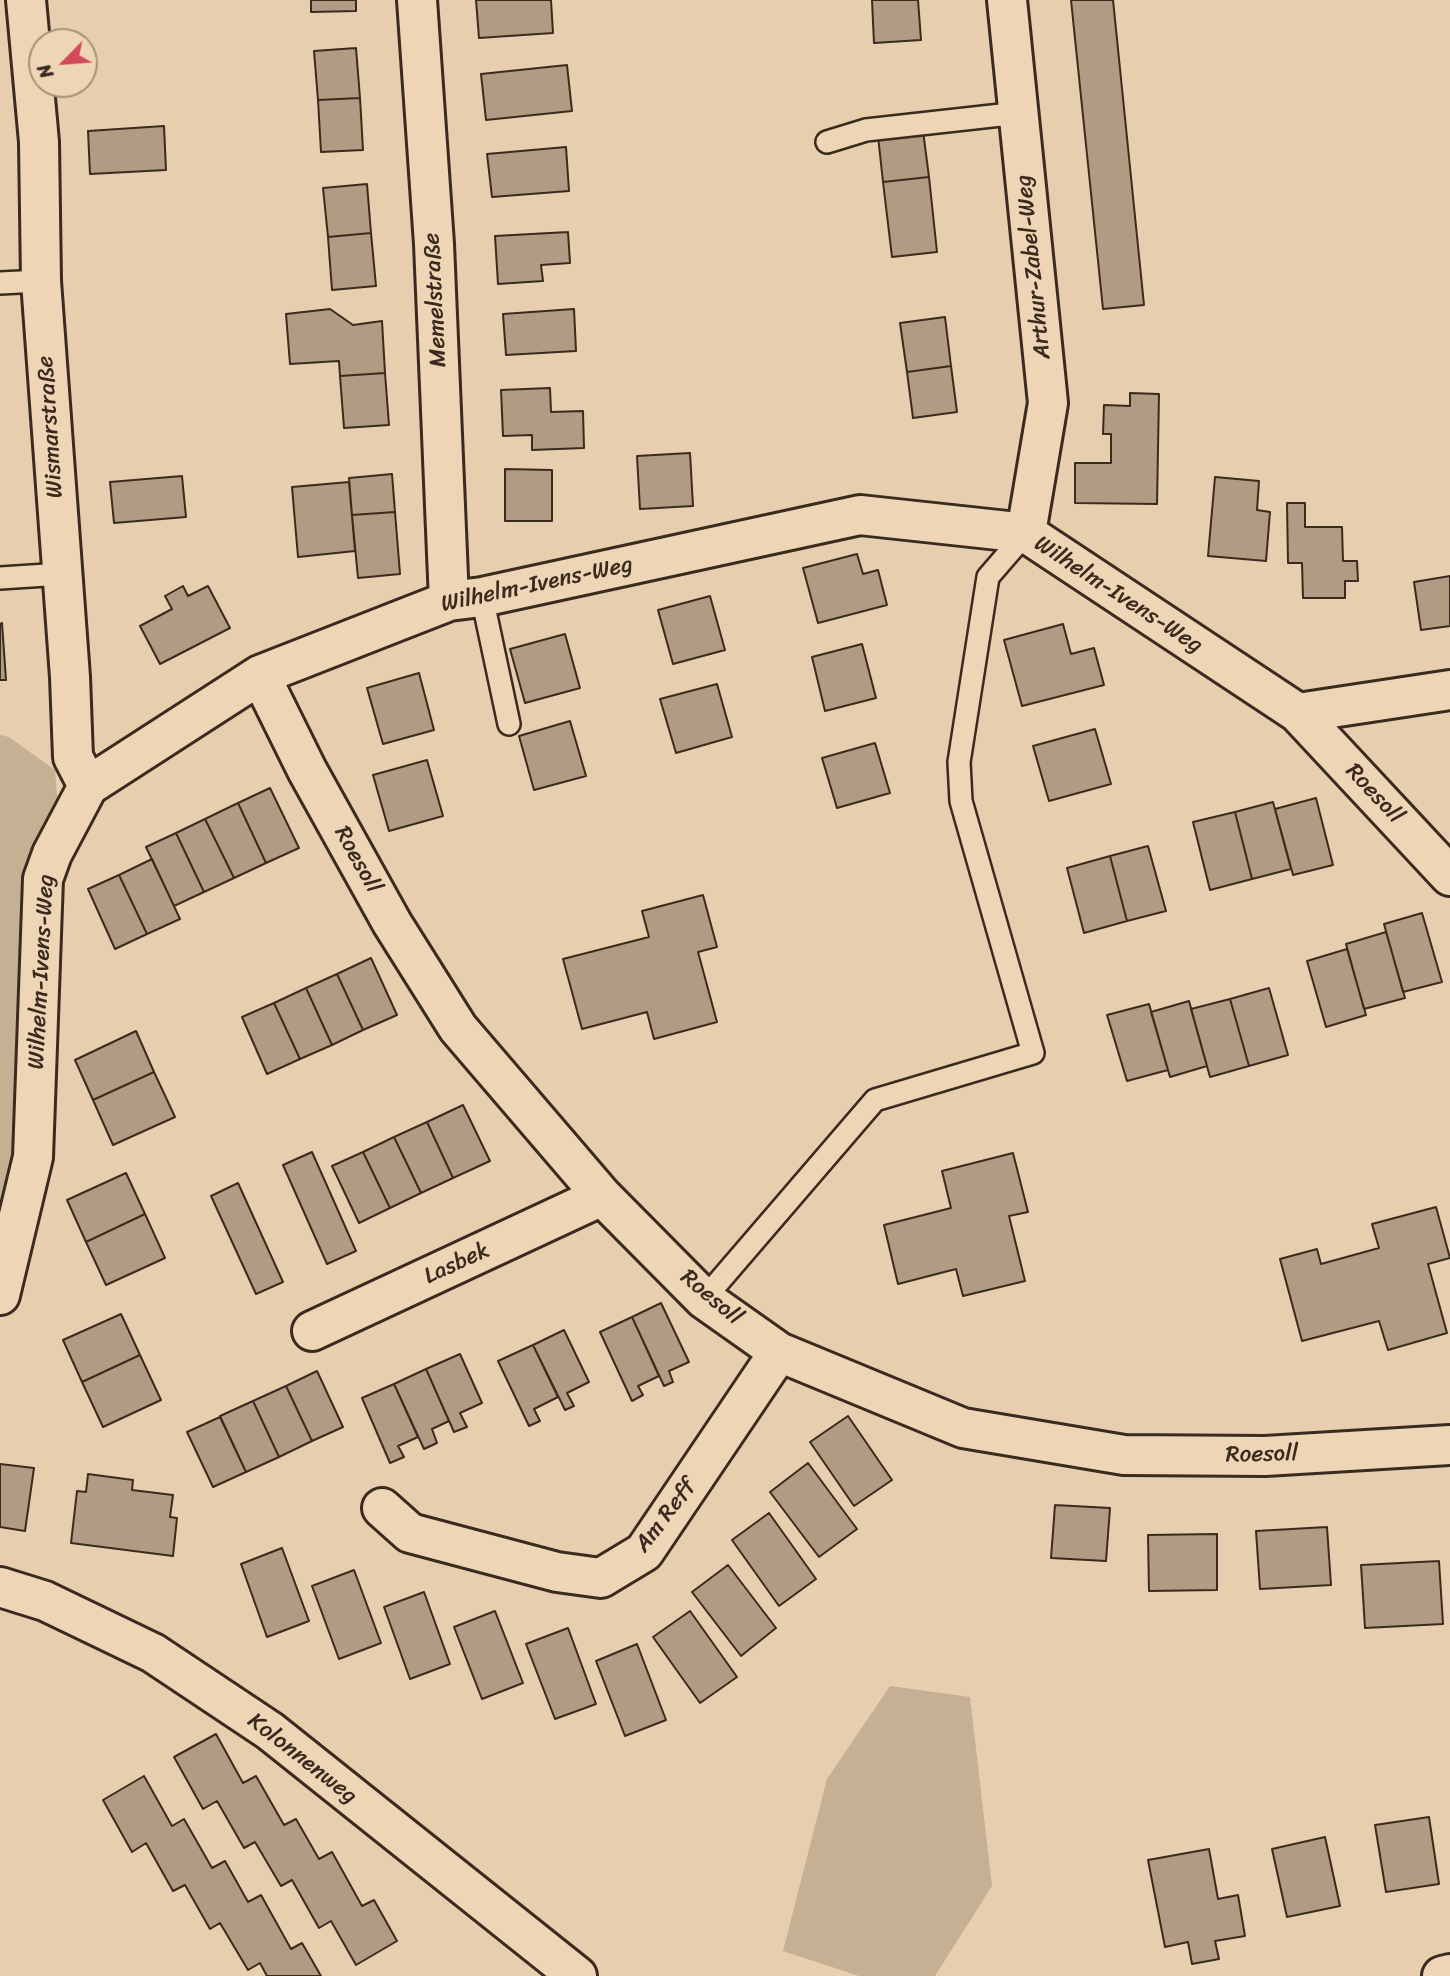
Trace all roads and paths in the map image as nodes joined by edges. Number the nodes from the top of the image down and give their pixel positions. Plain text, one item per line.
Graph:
1 (26, 0) edge
2 (417, 0) edge
3 (1007, 0) edge
4 (1018, 113) junction
5 (827, 142) dead end
6 (41, 281) junction
7 (0, 284) edge
8 (1026, 533) junction
9 (62, 574) junction
10 (0, 578) edge
11 (465, 599) junction
12 (260, 675) junction
13 (1450, 690) edge
14 (1298, 713) junction
15 (509, 724) dead end
16 (88, 786) junction
17 (1450, 876) edge
18 (603, 1196) junction
19 (0, 1295) edge
20 (704, 1299) junction
21 (312, 1331) dead end
22 (779, 1352) junction
23 (1450, 1445) edge
24 (382, 1508) dead end
25 (0, 1587) edge
26 (1450, 1974) edge
27 (577, 1976) edge
28 (1442, 1976) edge

1 - 6 street, Wismarstraße
2 - 11 street, Memelstraße
3 - 4 street, Arthur-Zabel-Weg
4 - 5 lane
4 - 8 street, Arthur-Zabel-Weg
6 - 7 lane
6 - 9 street, Wismarstraße
8 - 11 street, Wilhelm-Ivens-Weg
8 - 14 street, Wilhelm-Ivens-Weg
8 - 20 lane
9 - 10 lane
9 - 16 street, Wismarstraße
11 - 12 street, Wilhelm-Ivens-Weg
11 - 15 lane
12 - 16 street, Wilhelm-Ivens-Weg
12 - 18 street, Roesoll
13 - 14 street
14 - 17 street, Roesoll
16 - 19 street, Wilhelm-Ivens-Weg
18 - 20 street, Roesoll
18 - 21 street, Lasbek
20 - 22 street, Roesoll
22 - 23 street, Roesoll
22 - 24 street, Am Reff
25 - 27 street, Kolonnenweg
26 - 28 street

